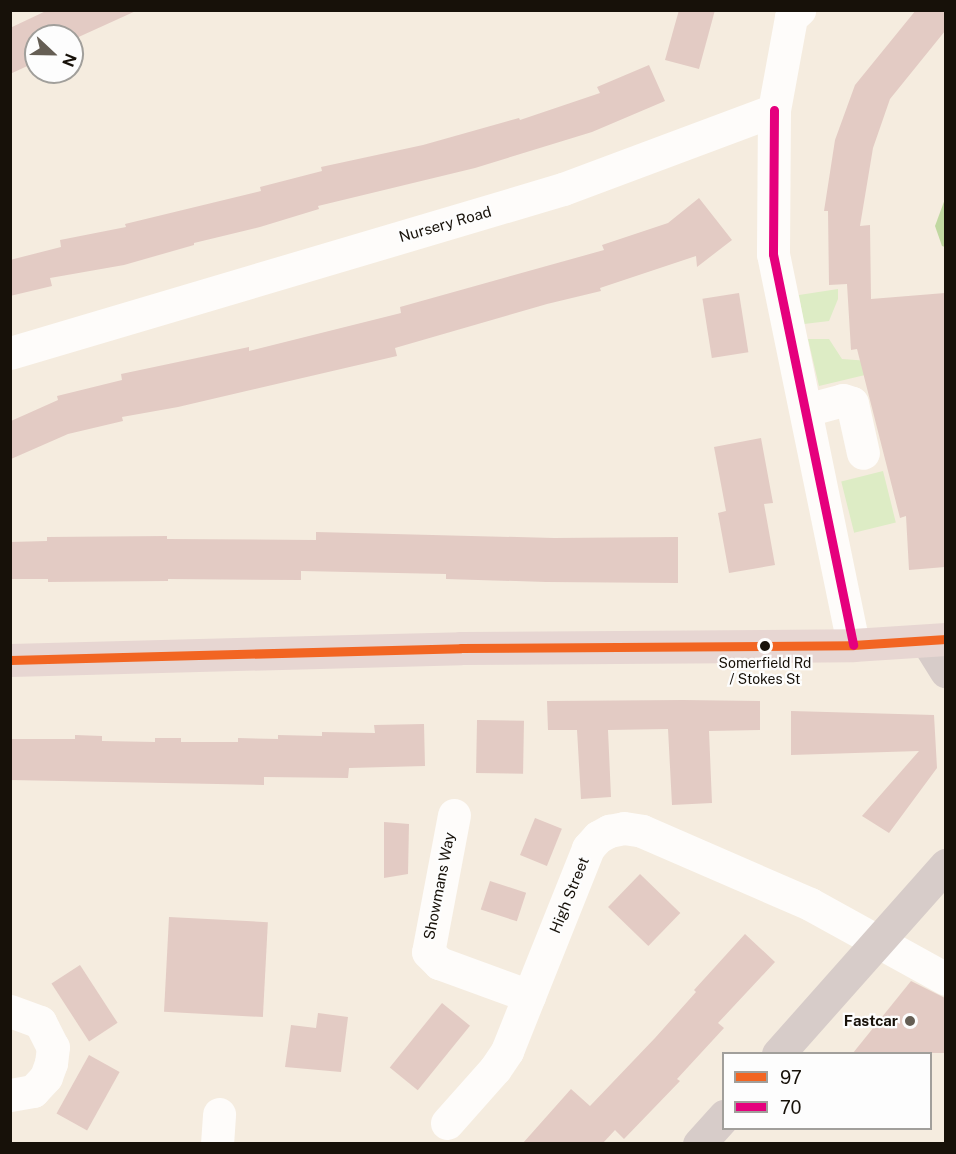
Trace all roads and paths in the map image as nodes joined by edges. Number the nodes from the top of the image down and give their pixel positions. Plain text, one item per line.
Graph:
1 (791, 13) edge
2 (774, 110) junction
3 (10, 353) edge
4 (806, 410) junction
5 (863, 453) dead end
6 (936, 640) edge
7 (853, 645) junction
8 (10, 660) edge
9 (945, 672) edge
10 (453, 815) dead end
11 (945, 865) edge
12 (874, 942) junction
13 (945, 979) edge
14 (530, 996) junction
15 (10, 1011) edge
16 (779, 1052) edge
17 (10, 1095) edge
18 (447, 1123) dead end

1 - 2 street
2 - 3 street, Nursery Road
2 - 4 street
4 - 5 street
4 - 7 street
6 - 7 highway
6 - 9 main road
7 - 8 highway
10 - 14 street, Showmans Way
11 - 12 main road
12 - 13 street, High Street
12 - 14 street, High Street
12 - 16 main road
14 - 18 street, High Street
15 - 17 street

